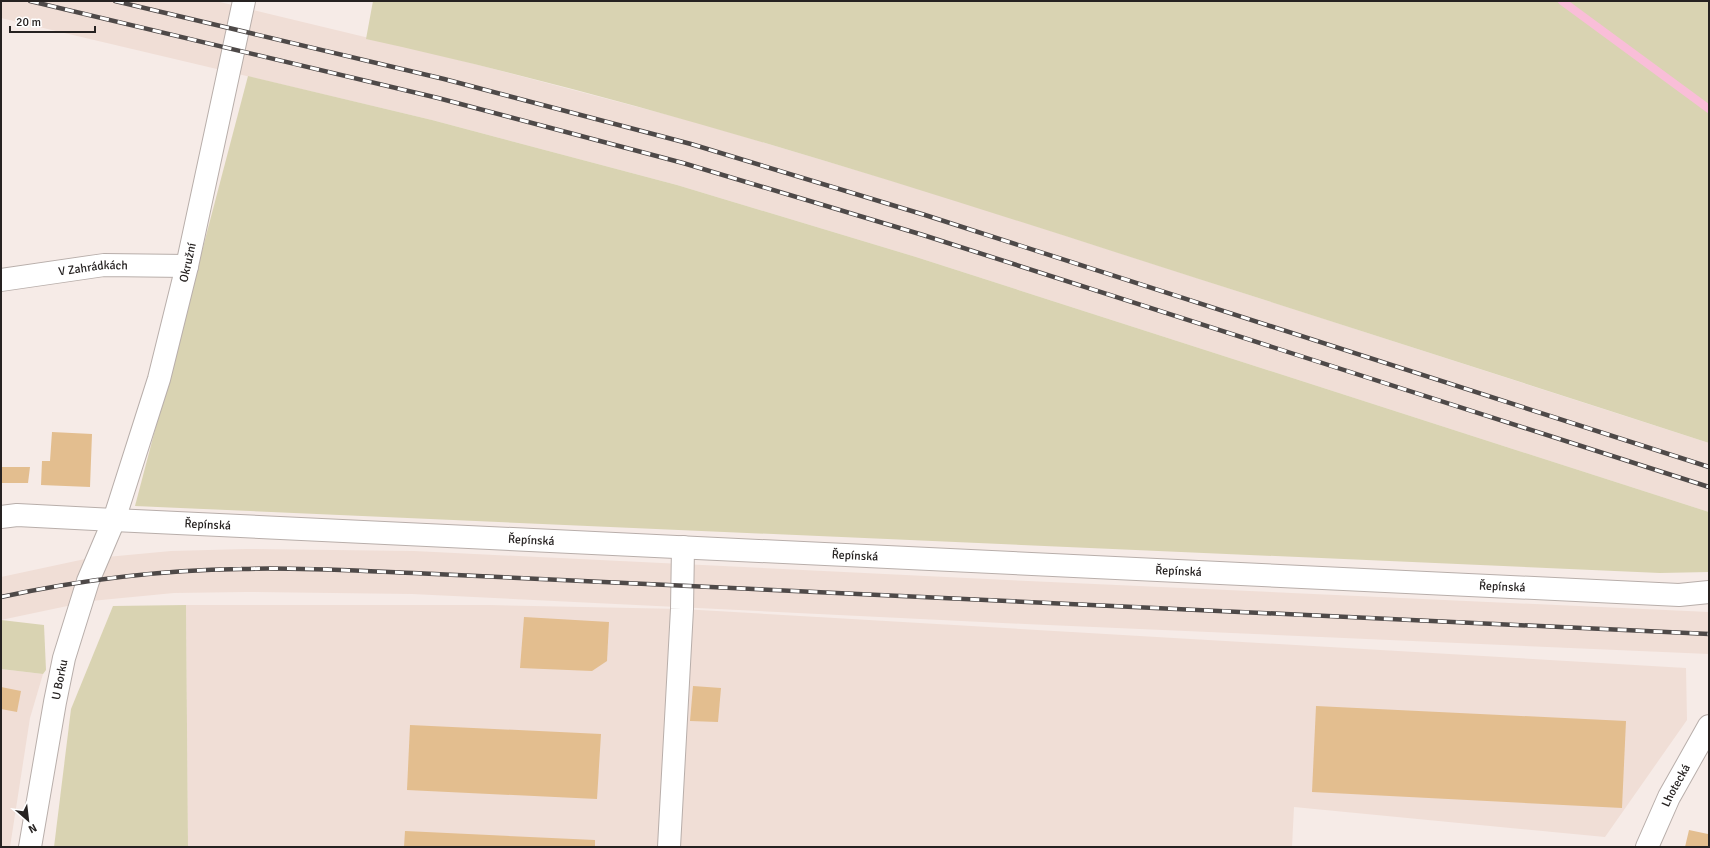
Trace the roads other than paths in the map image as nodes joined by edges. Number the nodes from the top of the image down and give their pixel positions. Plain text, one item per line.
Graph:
1 (244, 1) edge
2 (187, 266) junction
3 (1, 280) edge
4 (1, 517) edge
5 (114, 520) junction
6 (683, 547) junction
7 (1709, 592) edge
8 (1709, 726) edge
9 (30, 847) edge
10 (669, 847) edge
11 (1647, 847) edge

1 - 2 street, Okružní
2 - 3 street, V Zahrádkách
2 - 5 street, Okružní
4 - 5 street, Řepínská
5 - 6 street, Řepínská
5 - 9 street, U Borku
6 - 7 street, Řepínská
6 - 10 street
8 - 11 street, Lhotecká

